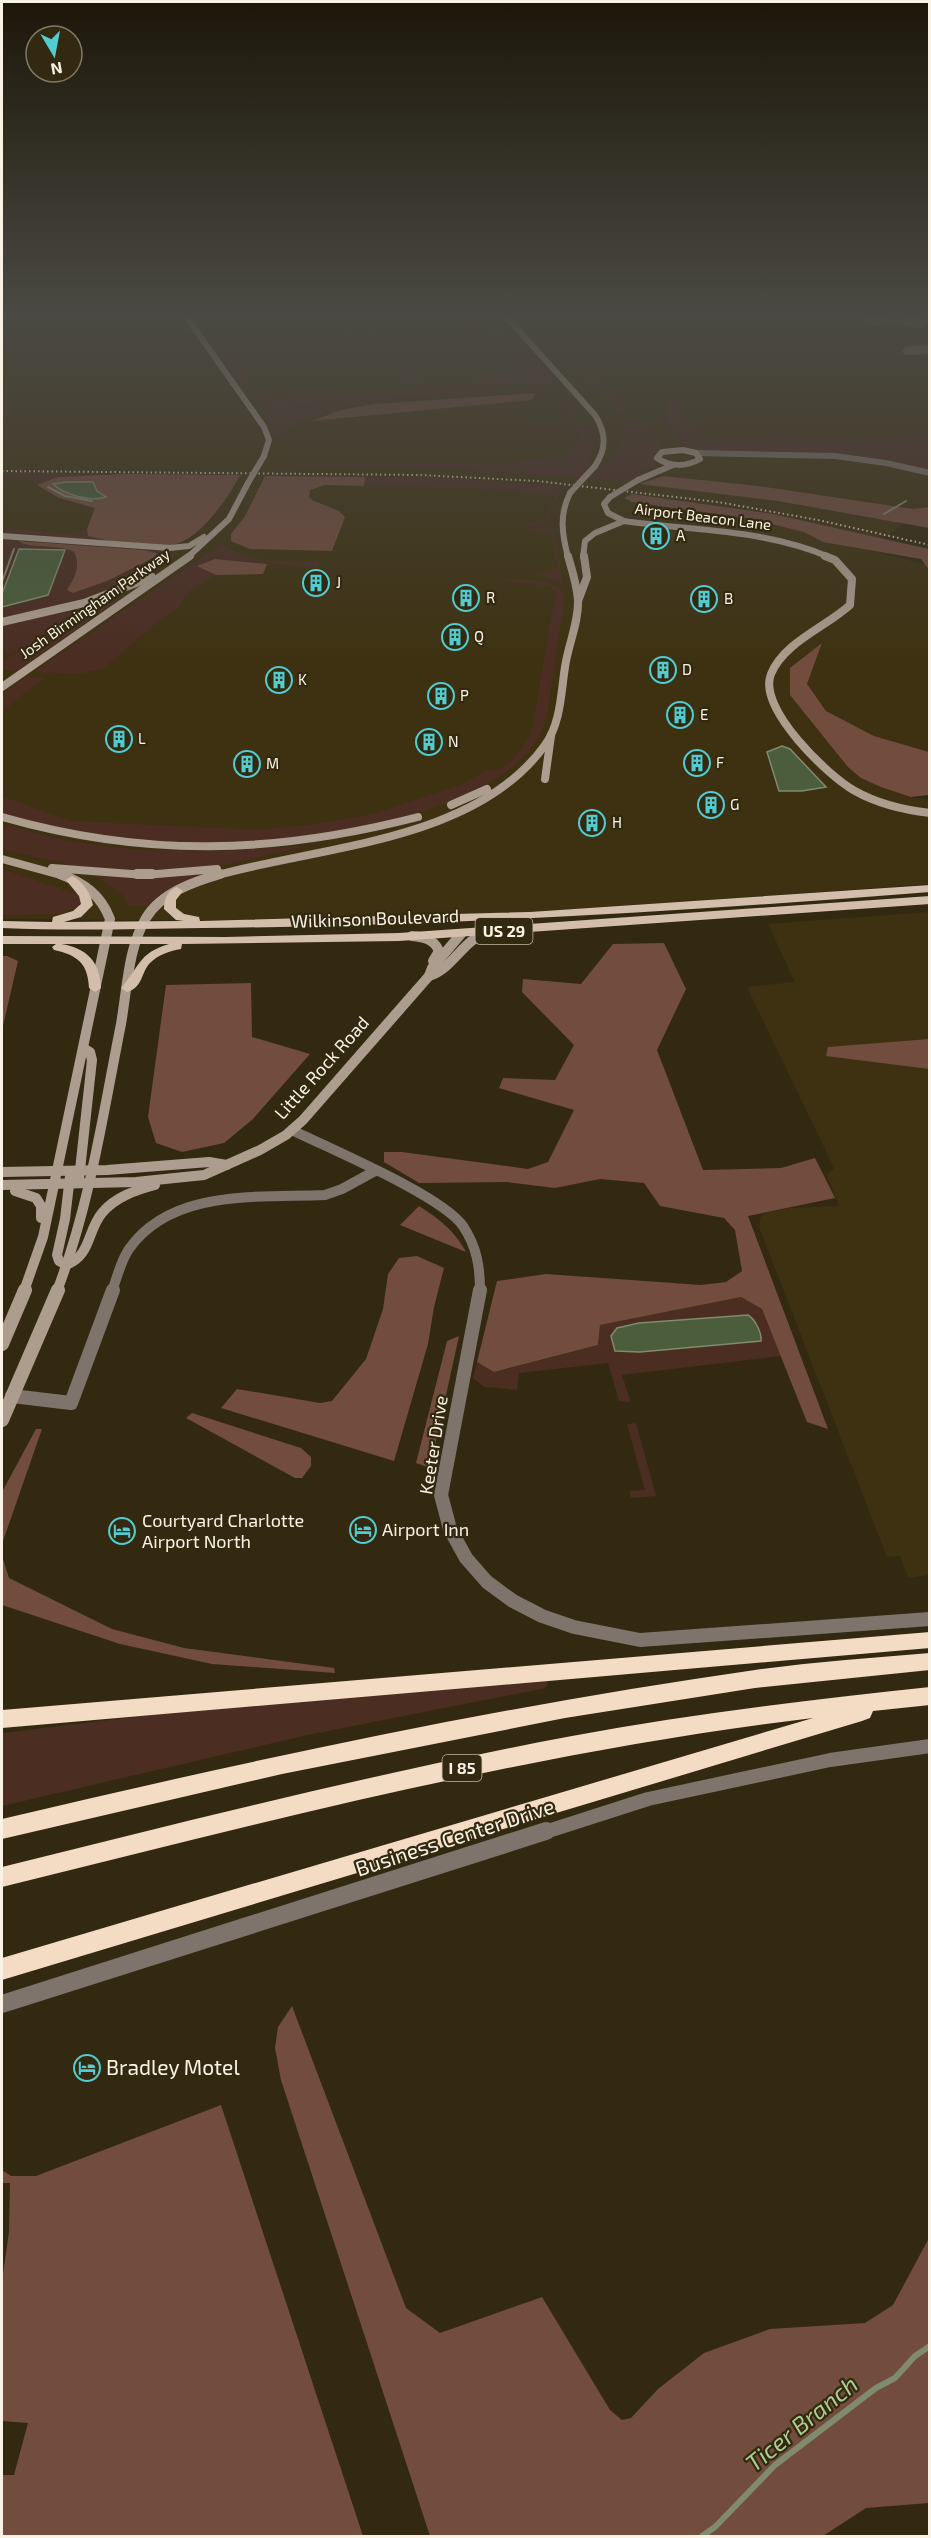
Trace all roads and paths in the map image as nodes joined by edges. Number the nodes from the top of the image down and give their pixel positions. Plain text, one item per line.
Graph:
1 (265, 430) edge
2 (603, 430) edge
3 (697, 457) junction
4 (659, 460) junction
5 (680, 464) junction
6 (655, 471) junction
7 (930, 472) edge
8 (624, 521) junction
9 (221, 528) junction
10 (2, 536) edge
11 (197, 551) junction
12 (578, 602) junction
13 (2, 622) edge
14 (2, 687) edge
15 (551, 735) junction
16 (528, 764) junction
17 (545, 779) dead end
18 (930, 813) edge
19 (2, 817) edge
20 (2, 859) edge
21 (262, 863) junction
22 (30, 866) junction
23 (72, 880) junction
24 (930, 888) edge
25 (177, 891) junction
26 (930, 900) edge
27 (736, 902) junction
28 (2, 924) edge
29 (258, 925) junction
30 (110, 926) junction
31 (142, 926) junction
32 (489, 932) junction
33 (461, 934) junction
34 (408, 936) junction
35 (105, 941) junction
36 (138, 941) junction
37 (208, 941) junction
38 (2, 942) edge
39 (431, 971) junction
40 (95, 988) junction
41 (127, 988) junction
42 (82, 1048) junction
43 (292, 1130) junction
44 (226, 1165) junction
45 (375, 1171) junction
46 (2, 1172) edge
47 (196, 1176) junction
48 (55, 1177) junction
49 (80, 1177) junction
50 (2, 1183) edge
51 (2, 1190) edge
52 (46, 1224) junction
53 (66, 1266) junction
54 (2, 1344) edge
55 (12, 1396) junction
56 (2, 1420) edge
57 (930, 1620) edge
58 (930, 1640) edge
59 (930, 1661) edge
60 (919, 1697) edge
61 (8, 1720) edge
62 (930, 1746) edge
63 (2, 1829) edge
64 (2, 1876) edge
65 (2, 1969) edge
66 (2, 2004) edge

1 - 9 main road, Josh Birmingham Parkway, bridge
2 - 12 main road, bridge
3 - 4 main road
3 - 5 main road, Airport Beacon Lane
3 - 7 street
4 - 5 main road
4 - 6 main road
5 - 6 main road, Airport Beacon Lane
6 - 8 main road, Airport Beacon Lane, bridge
8 - 12 main road
8 - 18 main road, Airport Beacon Lane
9 - 10 main road
9 - 11 main road, Josh Birmingham Parkway
11 - 13 main road, Josh Birmingham Parkway
11 - 14 main road, Josh Birmingham Parkway
12 - 15 main road
15 - 16 main road
15 - 17 main road
16 - 19 main road
16 - 21 main road
20 - 22 main road
21 - 22 main road
21 - 25 main road
22 - 23 main road
23 - 28 main road
23 - 30 main road
24 - 27 main road, Wilkinson Boulevard / US 29
25 - 29 main road
25 - 31 main road
26 - 32 main road, Wilkinson Boulevard / US 29
27 - 29 main road, Wilkinson Boulevard / US 29
27 - 33 main road
28 - 30 main road, Wilkinson Boulevard / US 29
29 - 31 main road, Wilkinson Boulevard / US 29
30 - 31 main road, Wilkinson Boulevard / US 29
30 - 35 main road
31 - 36 main road
32 - 33 main road, Wilkinson Boulevard / US 29
32 - 39 main road, Little Rock Road
33 - 34 main road, Wilkinson Boulevard / US 29
33 - 39 main road, Little Rock Road
34 - 37 main road, Wilkinson Boulevard / US 29
34 - 39 main road
35 - 36 main road, Wilkinson Boulevard / US 29
35 - 38 main road, Wilkinson Boulevard / US 29
35 - 40 main road
36 - 37 main road, Wilkinson Boulevard / US 29
36 - 41 main road
37 - 41 main road
38 - 40 main road
39 - 43 main road, Little Rock Road
40 - 42 main road
41 - 49 main road
42 - 48 main road
42 - 49 main road
43 - 44 main road, Little Rock Road
43 - 45 street, Keeter Drive
44 - 47 main road, Little Rock Road
44 - 49 main road, Little Rock Road
45 - 55 street
45 - 57 street, Keeter Drive
46 - 48 main road
47 - 49 main road, Little Rock Road
47 - 53 main road
48 - 49 main road
48 - 50 main road
48 - 52 main road
49 - 53 main road
49 - 53 main road
51 - 52 main road
52 - 54 main road
53 - 55 main road
55 - 56 main road
58 - 61 highway
59 - 63 highway, I 85
60 - 64 highway, I 85
60 - 65 highway
62 - 66 street, Business Center Drive

